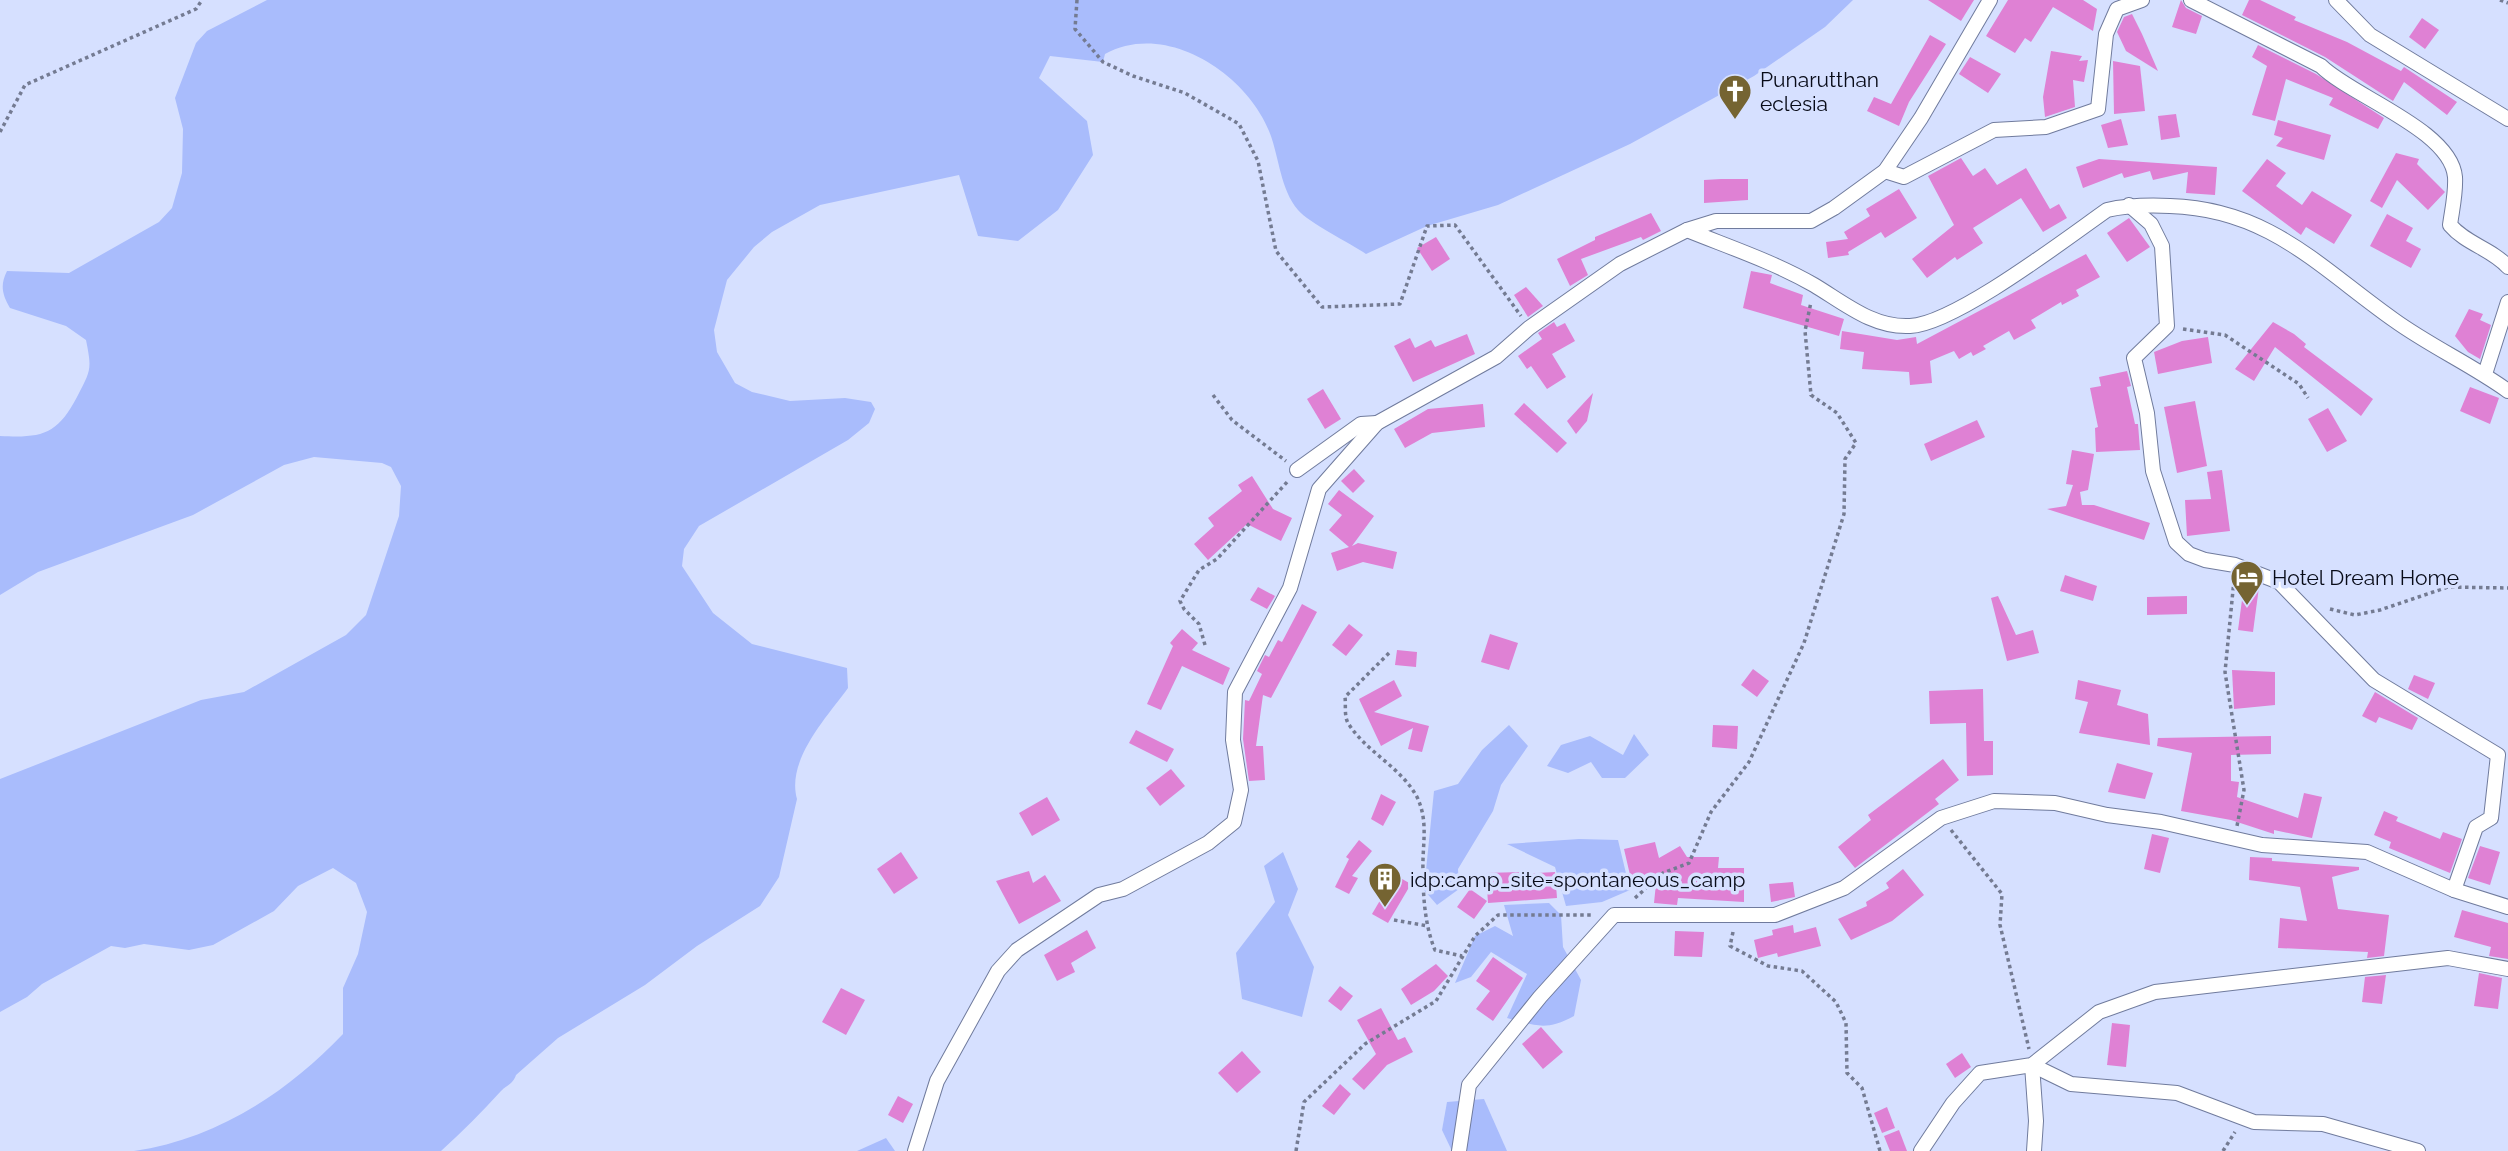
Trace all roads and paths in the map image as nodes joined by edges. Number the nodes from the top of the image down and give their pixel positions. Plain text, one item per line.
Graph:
1 (202, 0) edge
2 (1077, 0) edge
3 (1990, 0) edge
4 (2142, 0) edge
5 (2191, 0) edge
6 (2336, 0) edge
7 (2500, 0) edge
8 (2508, 3) edge
9 (2508, 119) edge
10 (0, 132) edge
11 (1885, 171) junction
12 (2129, 205) junction
13 (1687, 230) junction
14 (2508, 267) edge
15 (1814, 285) junction
16 (2508, 302) edge
17 (2167, 326) junction
18 (1529, 328) junction
19 (2485, 374) junction
20 (2508, 391) edge
21 (1213, 394) dead end
22 (2308, 398) dead end
23 (1377, 423) junction
24 (1297, 470) junction
25 (2235, 565) junction
26 (2508, 588) edge
27 (2302, 605) junction
28 (1205, 645) dead end
29 (1389, 653) dead end
30 (1941, 818) junction
31 (2235, 838) junction
32 (2454, 890) junction
33 (2508, 907) edge
34 (1614, 915) junction
35 (1736, 915) junction
36 (1394, 919) dead end
37 (1428, 926) junction
38 (1462, 956) junction
39 (2508, 969) edge
40 (2032, 1065) junction
41 (915, 1151) edge
42 (1296, 1151) edge
43 (1459, 1151) edge
44 (1880, 1151) edge
45 (1921, 1151) edge
46 (2034, 1151) edge
47 (2418, 1151) edge

1 - 10 path
2 - 18 path
3 - 11 street
4 - 11 street
5 - 14 street
6 - 9 street
7 - 8 path
11 - 13 street
12 - 15 street
12 - 17 street
12 - 19 street
13 - 15 street
13 - 18 street
15 - 34 path
16 - 19 street
17 - 22 path
17 - 25 street
18 - 23 street
19 - 20 street
21 - 24 path
23 - 24 street
23 - 41 street
24 - 28 path
25 - 27 street
25 - 31 path
26 - 27 path
27 - 32 street
29 - 37 path
30 - 31 street
30 - 35 street
30 - 40 path
31 - 32 street
32 - 33 street
34 - 35 street
34 - 38 path
34 - 43 street
35 - 44 path
36 - 37 path
37 - 38 path
38 - 42 path
39 - 40 street
40 - 45 street
40 - 46 street
40 - 47 street

